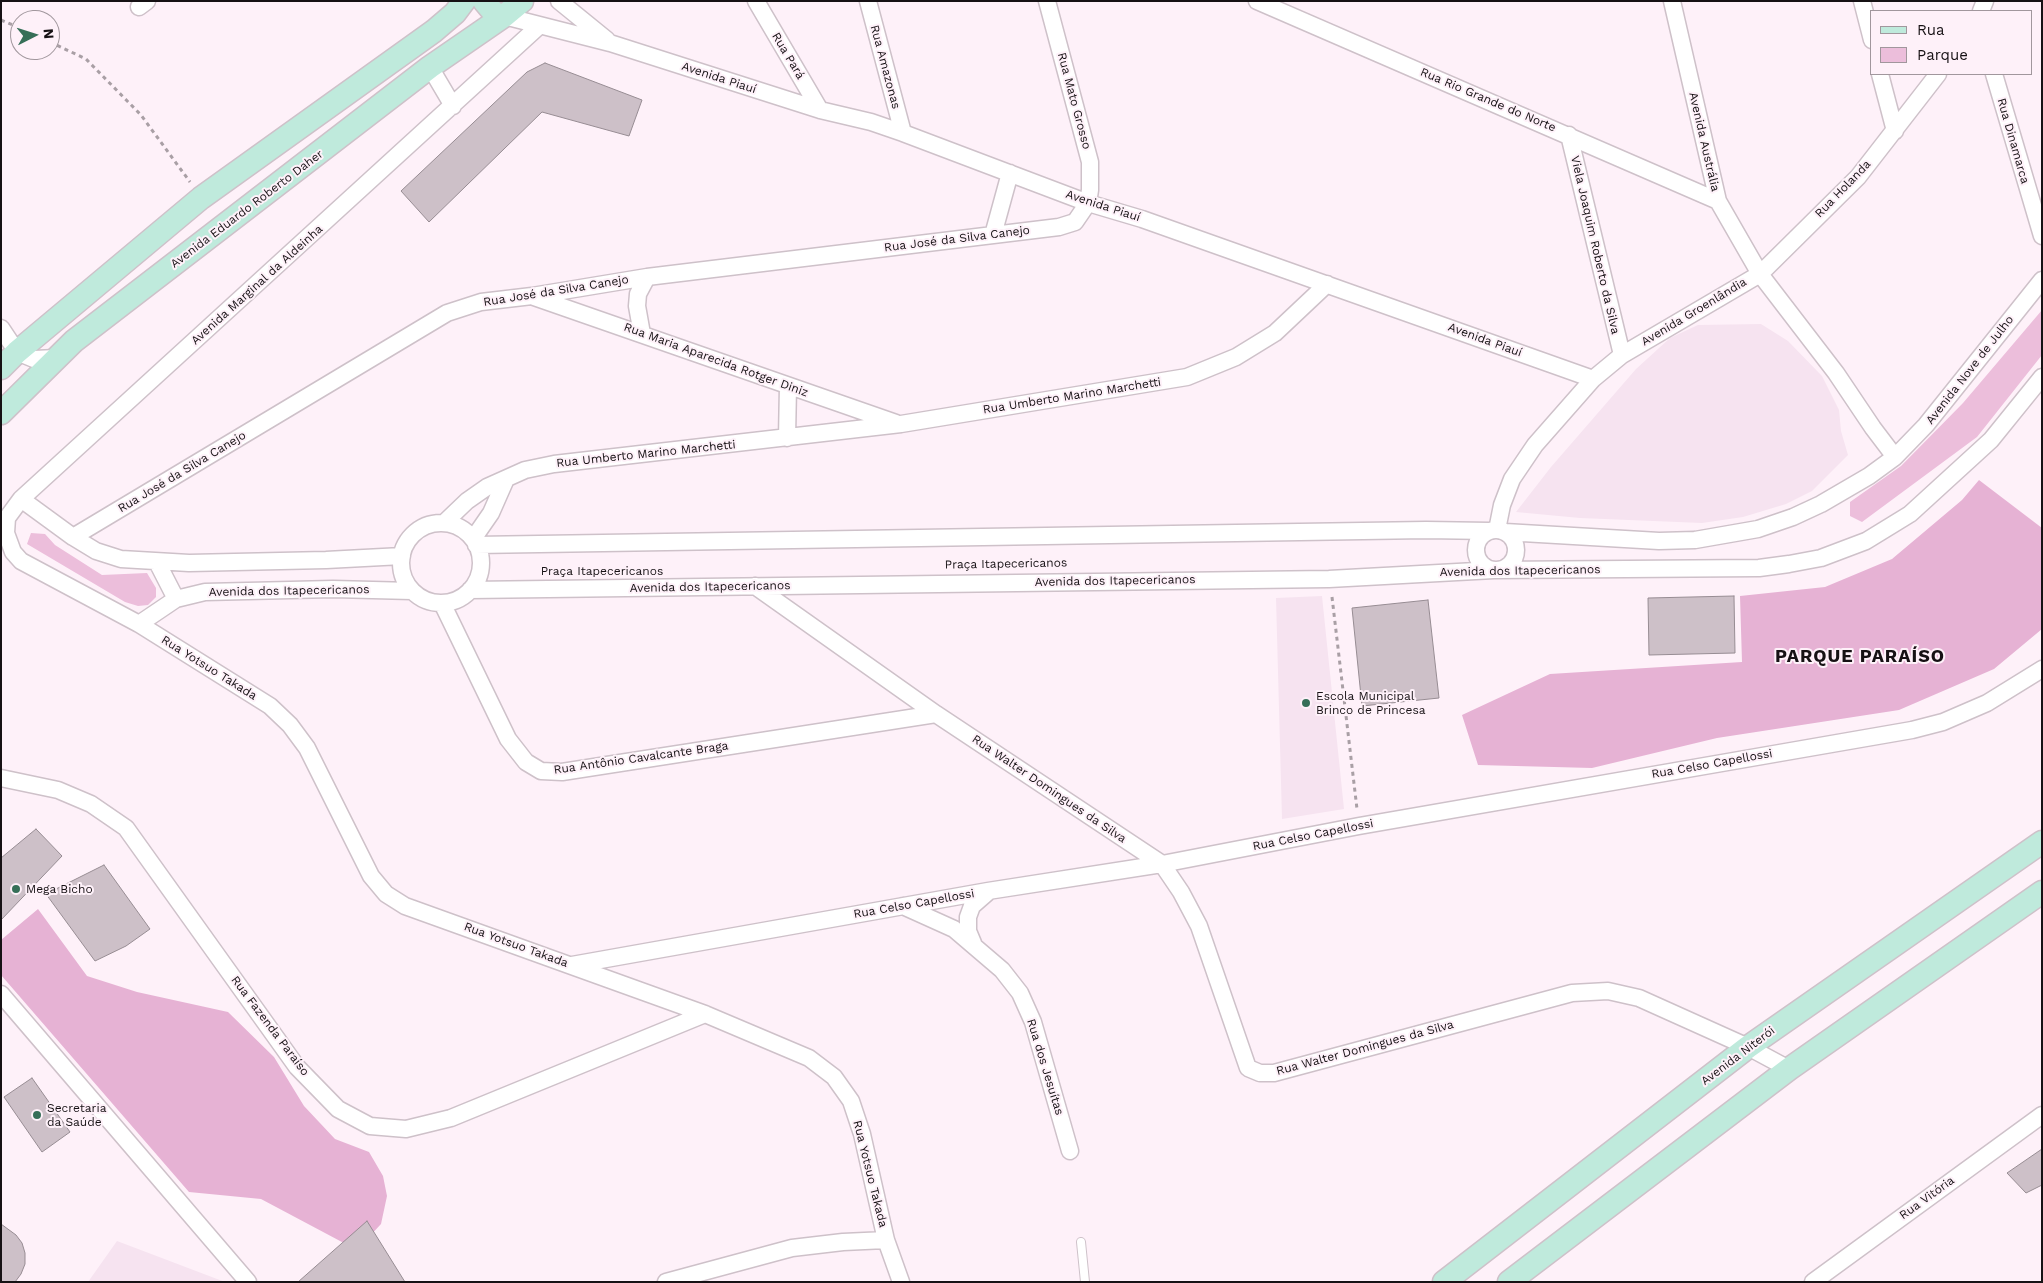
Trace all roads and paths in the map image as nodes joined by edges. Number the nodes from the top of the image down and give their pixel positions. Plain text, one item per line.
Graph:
1 (464, 1) edge
2 (484, 1) edge
3 (522, 1) edge
4 (559, 1) edge
5 (756, 1) edge
6 (868, 1) edge
7 (1047, 1) edge
8 (1257, 1) edge
9 (1672, 1) edge
10 (1862, 1) edge
11 (504, 16) junction
12 (539, 26) junction
13 (1870, 32) edge
14 (610, 43) junction
15 (60, 47) edge
16 (430, 67) junction
17 (1880, 75) edge
18 (1937, 75) edge
19 (1994, 75) edge
20 (453, 106) junction
21 (820, 110) junction
22 (1895, 131) junction
23 (903, 133) junction
24 (1569, 135) junction
25 (1010, 173) junction
26 (202, 198) junction
27 (1718, 201) junction
28 (1088, 203) junction
29 (993, 235) junction
30 (2042, 236) edge
31 (1760, 274) junction
32 (647, 276) junction
33 (2042, 280) edge
34 (1327, 284) junction
35 (532, 296) junction
36 (1, 328) edge
37 (642, 334) junction
38 (1622, 355) junction
39 (56, 358) junction
40 (9, 360) edge
41 (2042, 377) edge
42 (1593, 379) junction
43 (788, 386) junction
44 (1, 413) edge
45 (901, 424) junction
46 (787, 438) junction
47 (1895, 457) junction
48 (506, 479) junction
49 (21, 498) junction
50 (444, 523) junction
51 (1497, 531) junction
52 (73, 537) junction
53 (474, 542) junction
54 (402, 556) junction
55 (157, 562) junction
56 (1494, 570) junction
57 (1330, 579) junction
58 (755, 586) junction
59 (470, 590) junction
60 (412, 591) junction
61 (176, 599) junction
62 (442, 603) junction
63 (139, 624) junction
64 (2042, 669) edge
65 (936, 714) junction
66 (1, 778) edge
67 (1359, 826) junction
68 (2041, 845) edge
69 (1162, 864) junction
70 (988, 892) junction
71 (2042, 892) edge
72 (903, 906) junction
73 (973, 943) junction
74 (572, 965) junction
75 (1, 994) edge
76 (705, 1014) junction
77 (1748, 1047) junction
78 (1789, 1069) junction
79 (2042, 1115) edge
80 (1070, 1151) dead end
81 (886, 1240) junction
82 (1081, 1242) dead end
83 (248, 1282) edge
84 (666, 1282) edge
85 (901, 1282) edge
86 (1085, 1282) edge
87 (1444, 1282) edge
88 (1509, 1282) edge
89 (1813, 1282) edge

1 - 26 main road
2 - 11 main road
3 - 11 main road, Avenida Eduardo Roberto Daher
4 - 14 street, Avenida Piauí
5 - 21 street, Rua Pará
6 - 23 street, Rua Amazonas
7 - 28 street, Rua Mato Grosso
8 - 24 street, Rua Rio Grande do Norte
9 - 27 street, Avenida Austrália
10 - 13 street
11 - 12 street, Avenida Piauí
11 - 16 main road, Avenida Eduardo Roberto Daher
12 - 14 street, Avenida Piauí
12 - 20 street, Avenida Marginal da Aldeinha
14 - 21 street, Avenida Piauí
15 - 26 path
16 - 20 street
16 - 39 main road, Avenida Eduardo Roberto Daher
17 - 22 street
18 - 22 street, Rua Holanda
19 - 30 street, Rua Dinamarca
20 - 49 street, Avenida Marginal da Aldeinha
21 - 23 street, Avenida Piauí
22 - 31 street, Rua Holanda
23 - 25 street, Avenida Piauí
24 - 27 street, Rua Rio Grande do Norte
24 - 38 street, Viela Joaquim Roberto da Silva
25 - 28 street, Avenida Piauí
25 - 29 street
26 - 40 main road
27 - 31 street, Avenida Austrália
28 - 29 street, Rua José da Silva Canejo
28 - 34 street, Avenida Piauí
29 - 32 street, Rua José da Silva Canejo
31 - 38 street, Avenida Groenlândia
31 - 47 street, Avenida Groenlândia
32 - 35 street, Rua José da Silva Canejo
32 - 37 street
33 - 47 street, Avenida Nove de Julho
34 - 42 street, Avenida Piauí
34 - 45 street, Rua Umberto Marino Marchetti
35 - 37 street, Rua Maria Aparecida Rotger Diniz
35 - 52 street, Rua José da Silva Canejo
36 - 40 street
37 - 43 street, Rua Maria Aparecida Rotger Diniz
38 - 42 street, Avenida Groenlândia
39 - 40 street
39 - 44 main road, Avenida Eduardo Roberto Daher
41 - 56 street, Avenida dos Itapecericanos
42 - 51 street, Avenida Groenlândia
43 - 45 street, Rua Maria Aparecida Rotger Diniz
43 - 46 street
45 - 46 street, Rua Umberto Marino Marchetti
46 - 48 street, Rua Umberto Marino Marchetti
47 - 51 street
48 - 50 street, Rua Umberto Marino Marchetti
48 - 53 street
49 - 52 street
49 - 63 street
50 - 53 street
50 - 54 street
51 - 53 street
51 - 56 street
51 - 56 street
52 - 55 street
53 - 59 street
54 - 55 street
54 - 60 street
55 - 61 street
56 - 57 street, Avenida dos Itapecericanos
57 - 58 street, Avenida dos Itapecericanos
57 - 67 path
58 - 59 street, Avenida dos Itapecericanos
58 - 65 street, Rua Walter Domingues da Silva
59 - 62 street
60 - 61 street, Avenida dos Itapecericanos
60 - 62 street
61 - 63 street, Avenida dos Itapecericanos
62 - 65 street, Rua Antônio Cavalcante Braga
63 - 74 street, Rua Yotsuo Takada
64 - 67 street, Rua Celso Capellossi
65 - 69 street, Rua Walter Domingues da Silva
66 - 76 street, Rua Fazenda Paraíso
67 - 69 street, Rua Celso Capellossi
68 - 77 main road, Avenida Niterói
69 - 70 street, Rua Celso Capellossi
69 - 77 street, Rua Walter Domingues da Silva
70 - 72 street, Rua Celso Capellossi
70 - 73 street
71 - 78 main road
72 - 73 street, Rua dos Jesuítas
72 - 74 street, Rua Celso Capellossi
73 - 80 street, Rua dos Jesuítas
74 - 76 street, Rua Yotsuo Takada
75 - 83 street
76 - 81 street, Rua Yotsuo Takada
77 - 78 street, Rua Walter Domingues da Silva
77 - 87 main road, Avenida Niterói
78 - 88 main road
79 - 89 street, Rua Vitória
81 - 84 street
81 - 85 street, Rua Yotsuo Takada
82 - 86 lane

